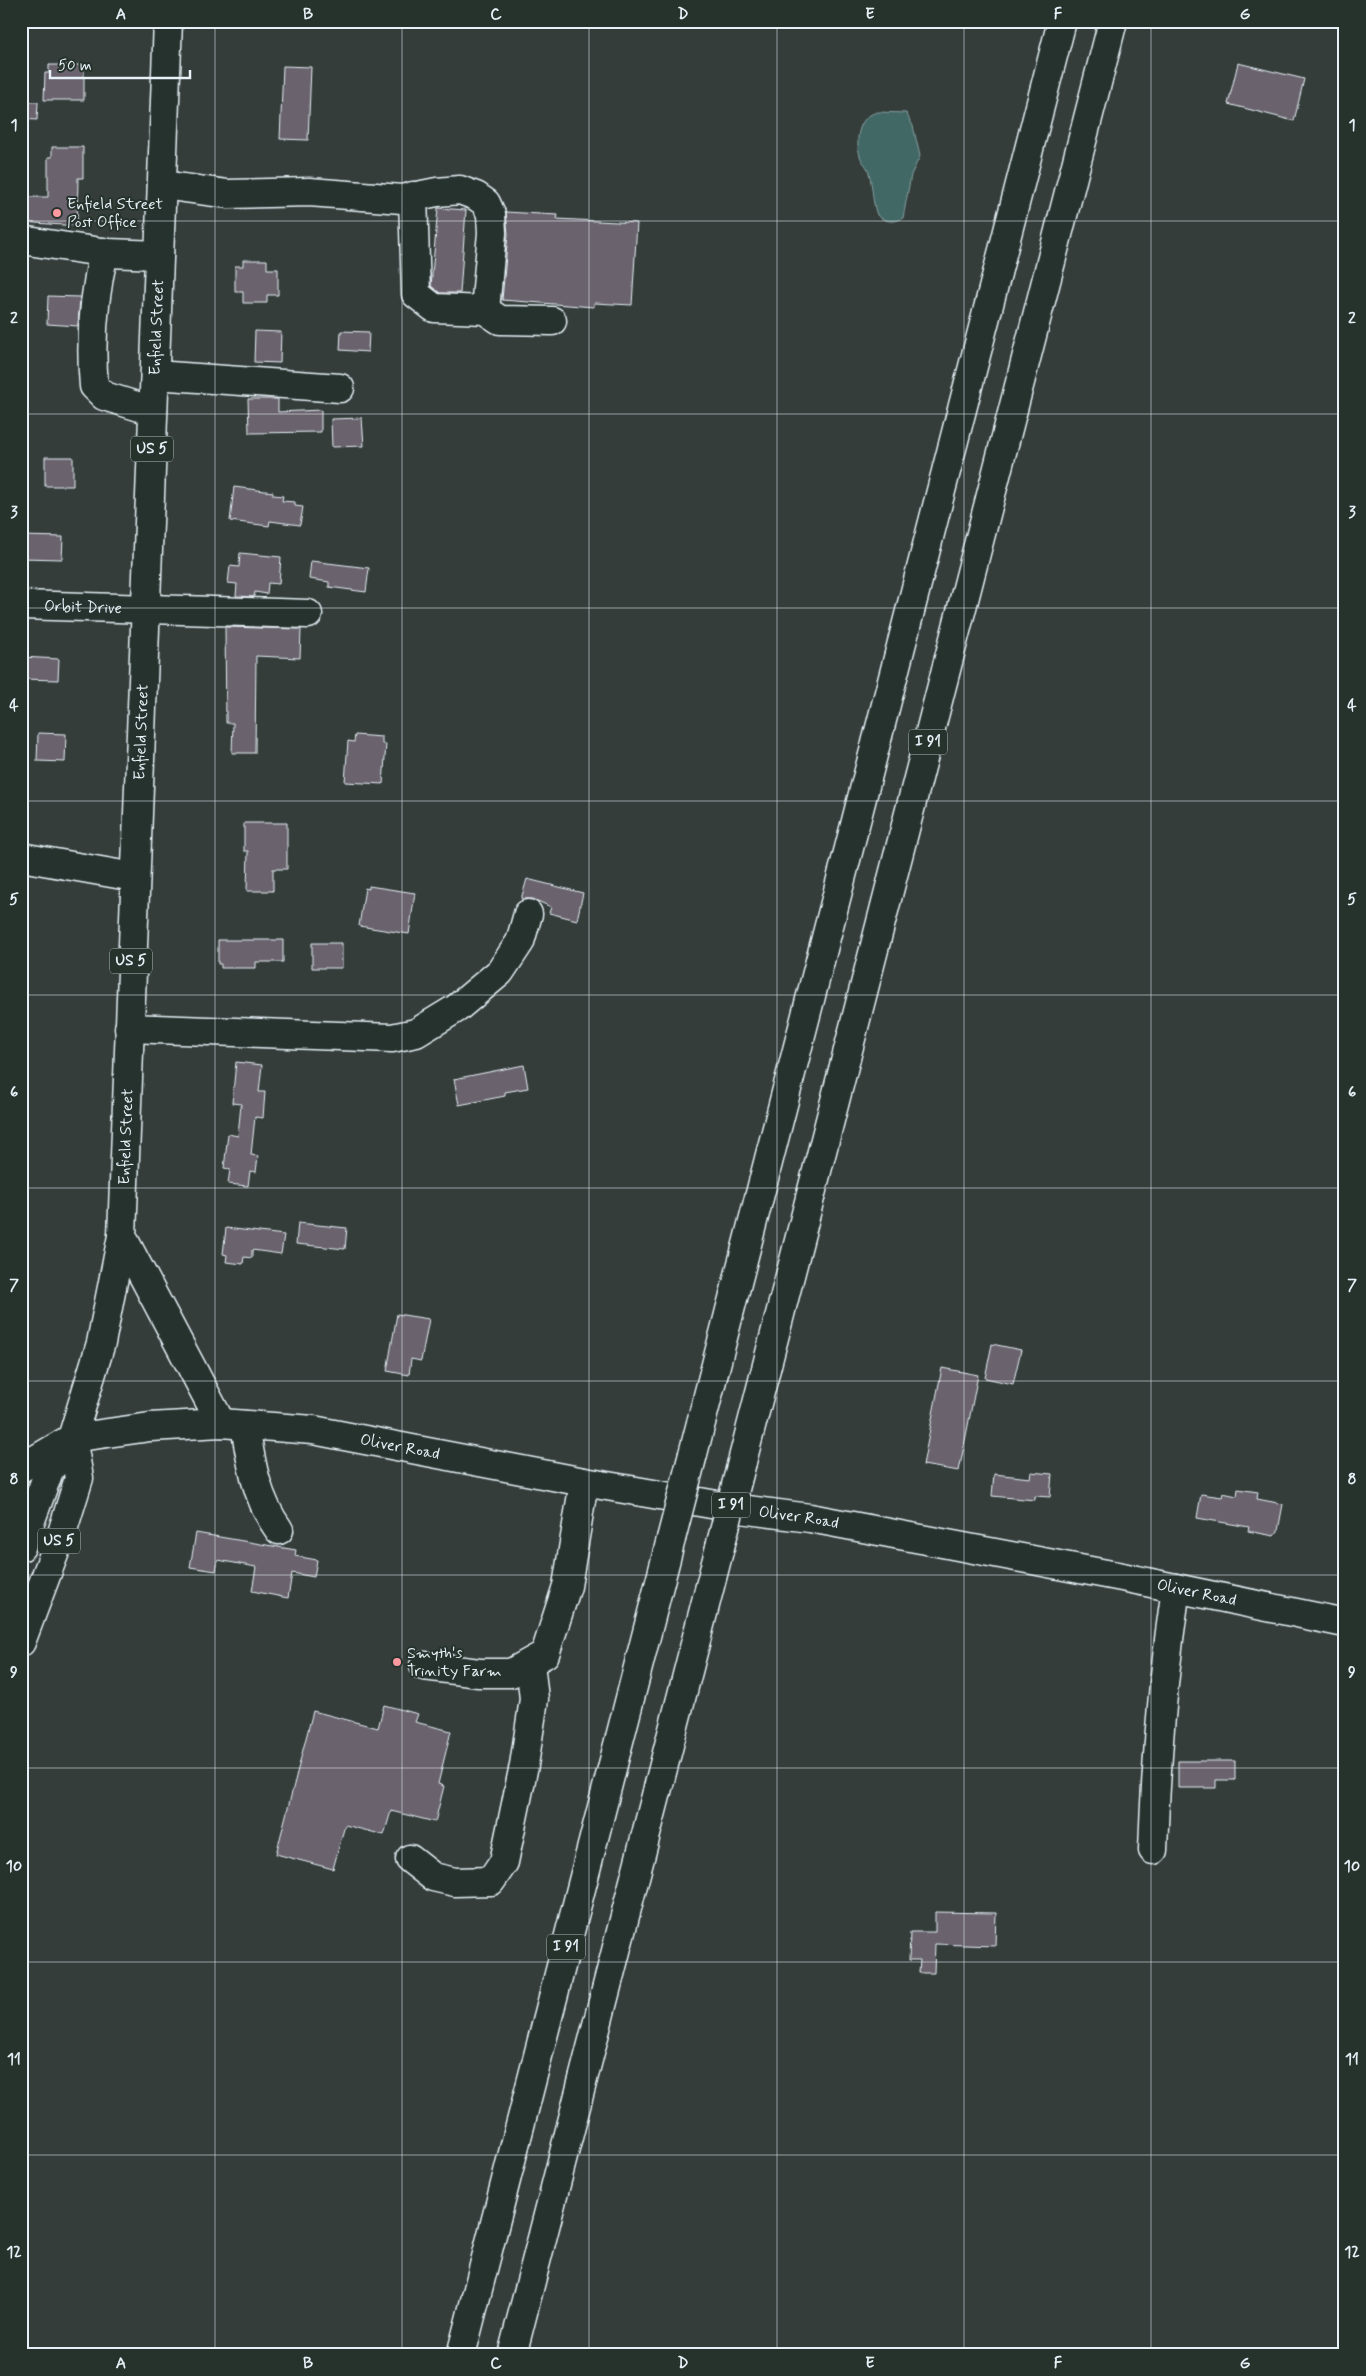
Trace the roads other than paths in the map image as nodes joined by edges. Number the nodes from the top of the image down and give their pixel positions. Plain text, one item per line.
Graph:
1 (168, 21) edge
2 (1062, 21) edge
3 (1113, 21) edge
4 (162, 185) junction
5 (413, 196) junction
6 (21, 240) edge
7 (104, 252) junction
8 (159, 255) junction
9 (485, 310) junction
10 (552, 321) dead end
11 (155, 375) junction
12 (340, 388) dead end
13 (153, 411) junction
14 (21, 605) edge
15 (146, 609) junction
16 (308, 614) dead end
17 (21, 857) edge
18 (134, 877) junction
19 (528, 914) dead end
20 (129, 1028) junction
21 (122, 1236) junction
22 (233, 1424) junction
23 (72, 1438) junction
24 (21, 1468) edge
25 (584, 1482) junction
26 (279, 1530) dead end
27 (21, 1547) edge
28 (1176, 1588) junction
29 (1345, 1623) edge
30 (21, 1642) edge
31 (530, 1663) junction
32 (424, 1666) dead end
33 (1153, 1850) dead end
34 (410, 1859) dead end
35 (461, 2355) edge
36 (512, 2355) edge

1 - 4 main road, Enfield Street / US 5
2 - 35 main road, I 91, bridge
3 - 36 main road, I 91, bridge
4 - 5 main road
4 - 8 main road, Enfield Street / US 5
5 - 9 main road
5 - 9 main road
6 - 7 main road
7 - 8 main road
7 - 13 main road
8 - 11 main road, Enfield Street / US 5
9 - 10 main road
11 - 12 main road
11 - 13 main road, Enfield Street / US 5
13 - 15 main road, Enfield Street / US 5
14 - 15 main road, Orbit Drive
15 - 16 main road, Orbit Drive
15 - 18 main road, Enfield Street / US 5
17 - 18 main road
18 - 20 main road, Enfield Street / US 5
19 - 20 main road
20 - 21 main road, Enfield Street / US 5
21 - 22 main road
21 - 23 main road, Enfield Street / US 5
22 - 23 main road, Oliver Road
22 - 25 main road, Oliver Road
22 - 26 main road
23 - 24 main road
23 - 27 main road, US 5
23 - 30 main road, US 5
25 - 28 main road, Oliver Road
25 - 31 main road
28 - 29 main road, Oliver Road
28 - 33 main road
31 - 32 main road
31 - 34 main road

